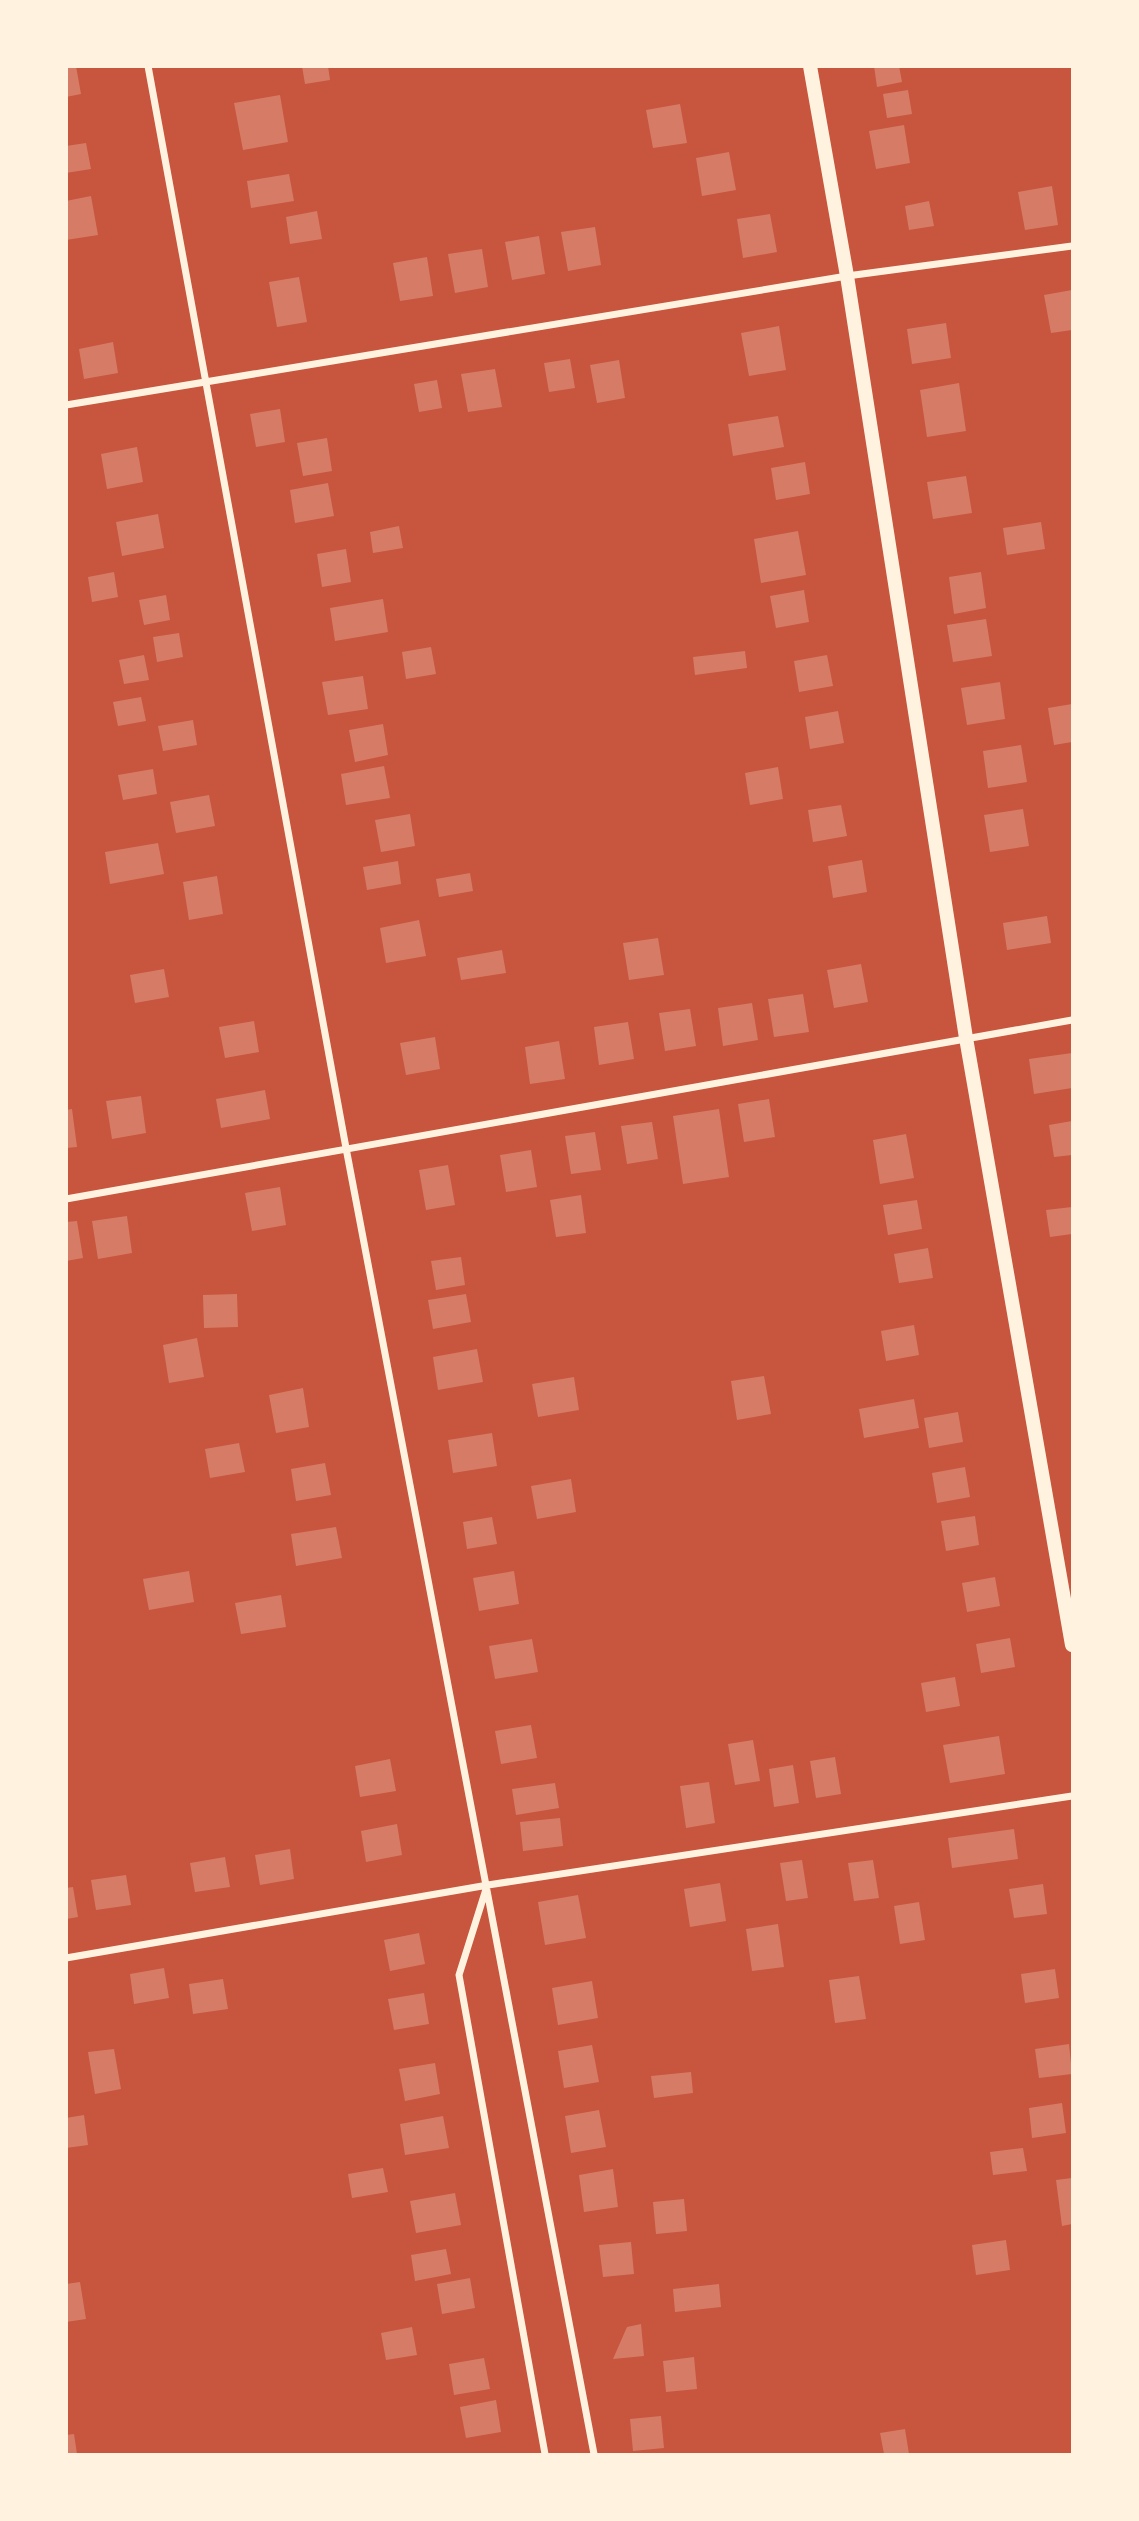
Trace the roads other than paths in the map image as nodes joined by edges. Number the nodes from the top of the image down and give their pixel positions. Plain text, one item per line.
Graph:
1 (148, 66) edge
2 (810, 66) edge
3 (1073, 246) edge
4 (846, 276) junction
5 (206, 383) junction
6 (66, 405) edge
7 (1073, 1020) edge
8 (966, 1038) junction
9 (345, 1148) junction
10 (66, 1199) edge
11 (1073, 1645) edge
12 (1073, 1796) edge
13 (488, 1885) junction
14 (66, 1958) edge
15 (545, 2455) edge
16 (594, 2455) edge

1 - 5 street
2 - 4 main road
3 - 4 street
4 - 5 street
4 - 8 main road
5 - 6 street
5 - 9 street
7 - 8 street
8 - 9 street
8 - 11 main road
9 - 10 street
9 - 13 street
12 - 13 street
13 - 14 street
13 - 15 street
13 - 16 street

